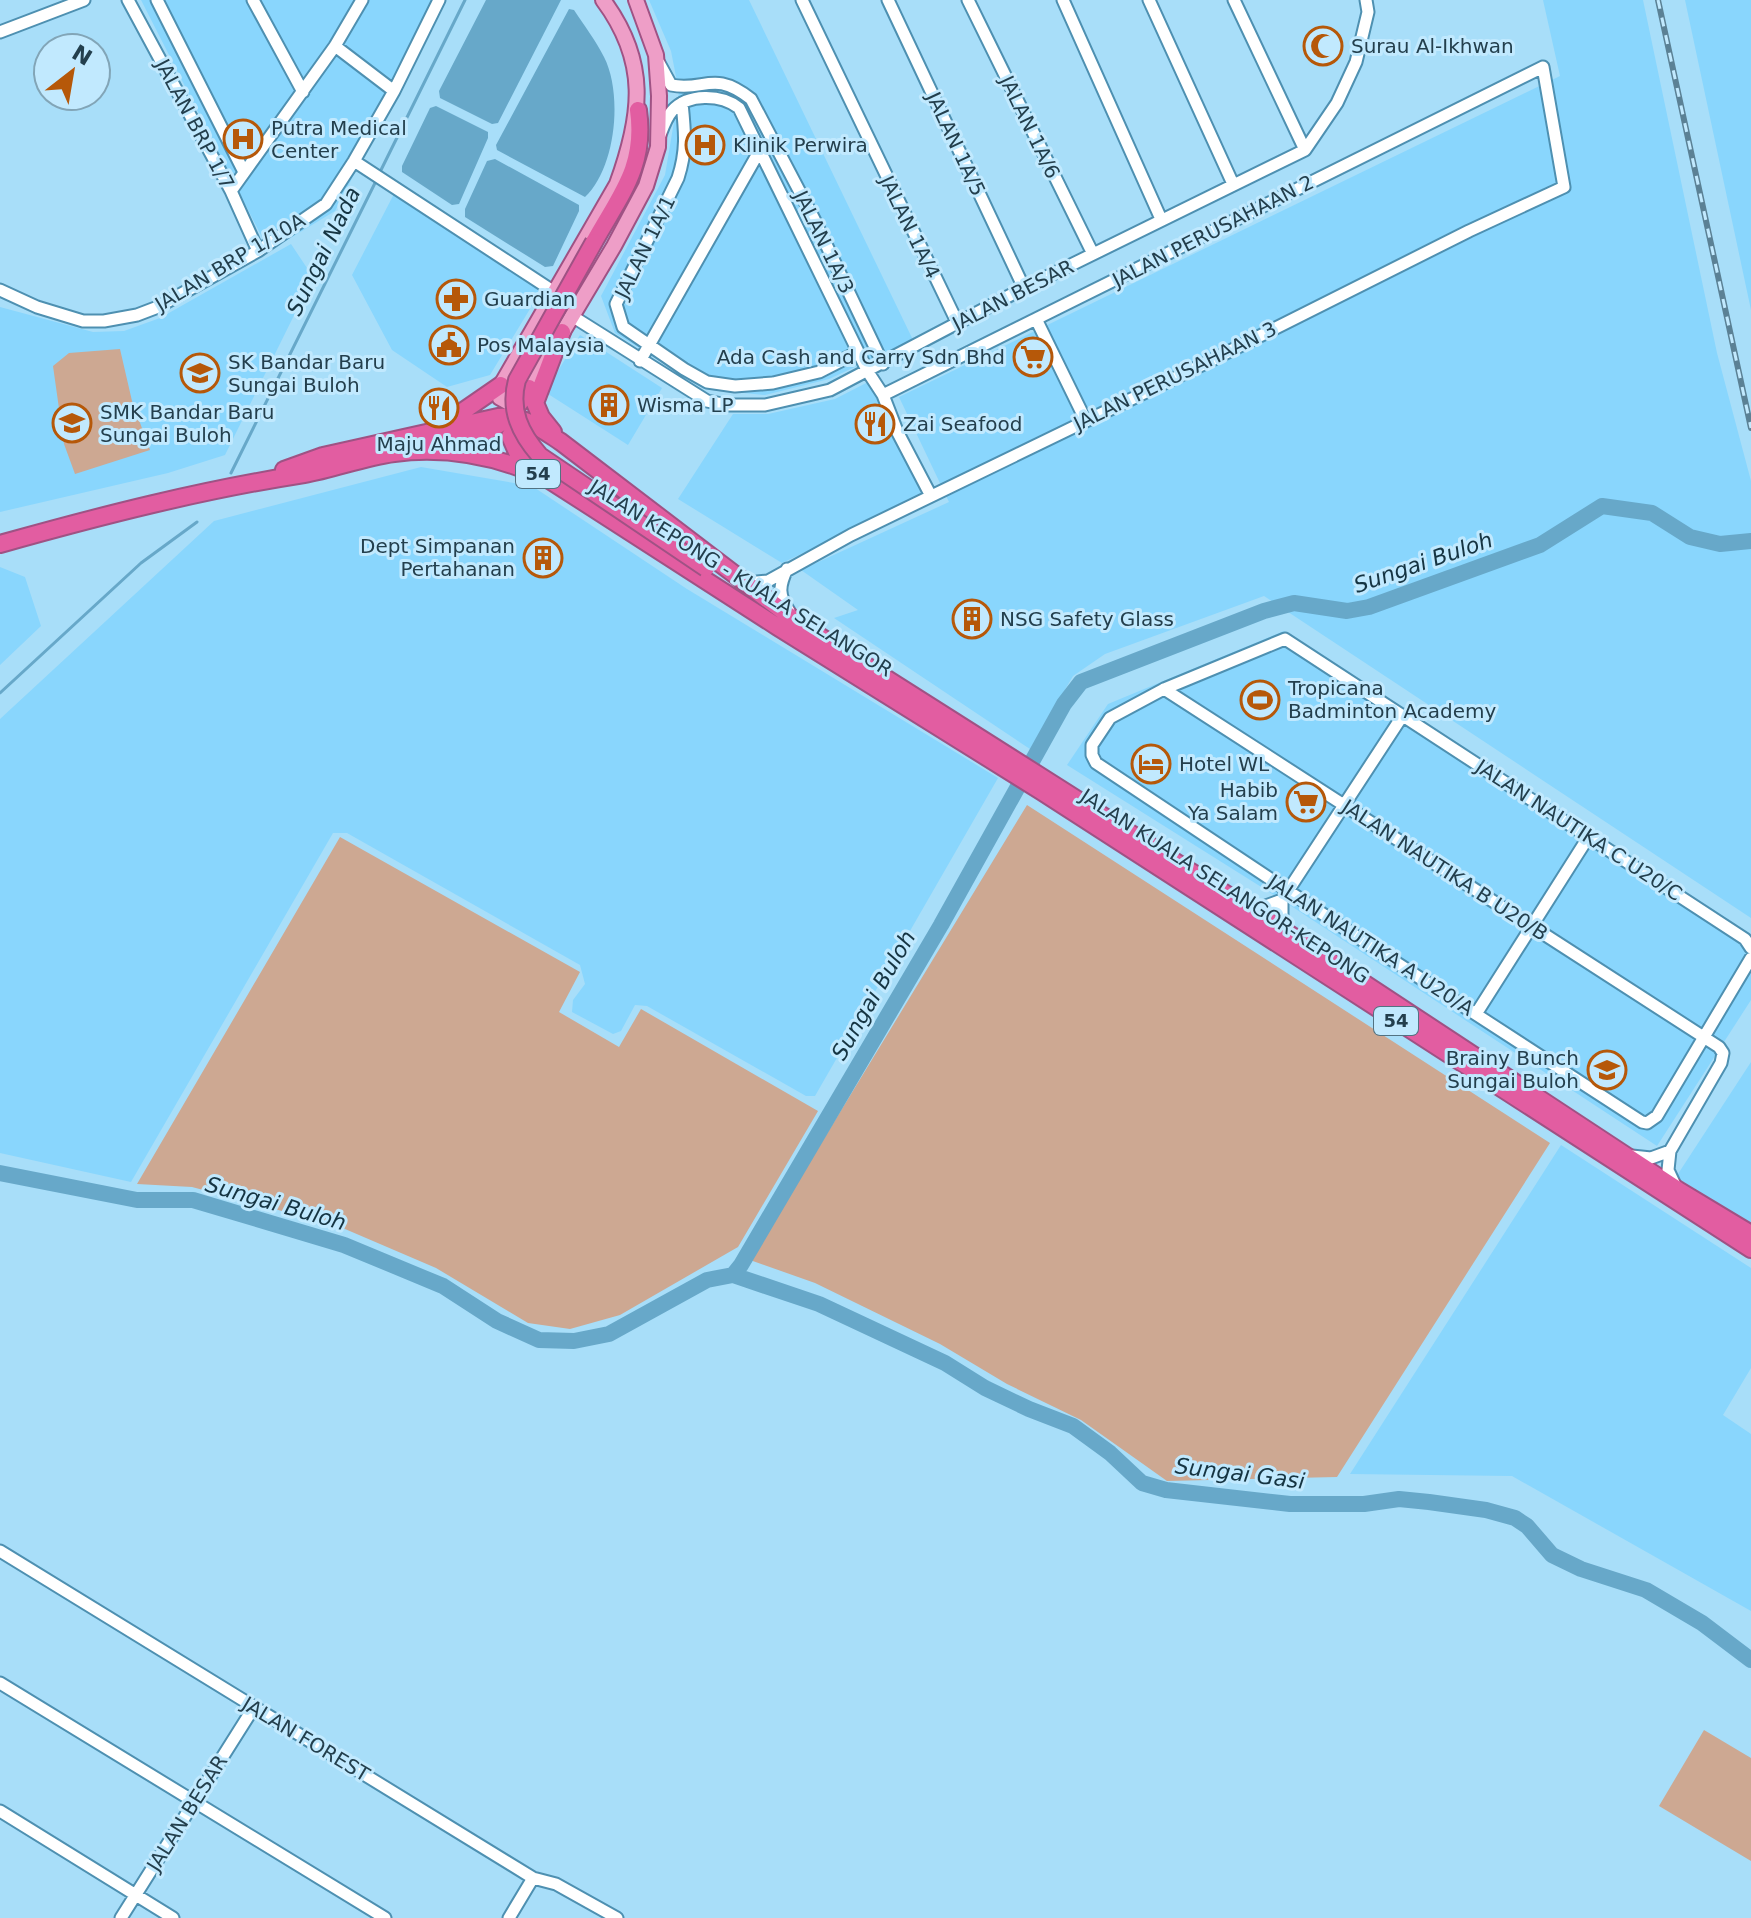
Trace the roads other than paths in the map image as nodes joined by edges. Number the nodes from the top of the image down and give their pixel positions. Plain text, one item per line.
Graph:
1 (84, 0) edge
2 (128, 0) edge
3 (157, 0) edge
4 (253, 0) edge
5 (362, 0) edge
6 (439, 0) edge
7 (603, 0) edge
8 (636, 0) edge
9 (802, 0) edge
10 (888, 0) edge
11 (968, 0) edge
12 (1063, 0) edge
13 (1149, 0) edge
14 (1234, 0) edge
15 (1366, 0) edge
16 (0, 32) edge
17 (335, 46) junction
18 (656, 55) junction
19 (701, 83) junction
20 (394, 91) junction
21 (303, 92) junction
22 (704, 98) junction
23 (682, 103) junction
24 (638, 110) junction
25 (660, 136) junction
26 (760, 150) junction
27 (1305, 150) junction
28 (354, 161) junction
29 (244, 172) junction
30 (1233, 184) junction
31 (1564, 187) joint
32 (231, 191) junction
33 (1161, 219) junction
34 (258, 251) junction
35 (1093, 254) junction
36 (1024, 288) junction
37 (0, 290) edge
38 (556, 293) junction
39 (572, 316) junction
40 (1036, 319) junction
41 (958, 324) junction
42 (562, 332) junction
43 (649, 345) junction
44 (858, 352) junction
45 (640, 361) junction
46 (883, 364) junction
47 (868, 372) junction
48 (501, 385) junction
49 (529, 388) junction
50 (883, 395) junction
51 (509, 416) junction
52 (1085, 419) junction
53 (531, 423) junction
54 (432, 432) junction
55 (561, 442) junction
56 (394, 453) junction
57 (548, 479) junction
58 (260, 480) junction
59 (931, 496) junction
60 (0, 544) edge
61 (787, 568) junction
62 (746, 583) junction
63 (797, 622) junction
64 (778, 627) junction
65 (1164, 689) junction
66 (1403, 715) junction
67 (1014, 766) junction
68 (1045, 786) junction
69 (1344, 805) junction
70 (1589, 836) junction
71 (1285, 895) junction
72 (1246, 907) junction
73 (1532, 926) junction
74 (1289, 934) junction
75 (1751, 948) edge
76 (1751, 959) edge
77 (1476, 1014) junction
78 (1703, 1035) junction
79 (1670, 1151) junction
80 (1626, 1155) junction
81 (1678, 1190) junction
82 (1751, 1234) edge
83 (1751, 1249) edge
84 (0, 1551) edge
85 (0, 1683) edge
86 (254, 1707) junction
87 (194, 1802) junction
88 (0, 1811) edge
89 (533, 1878) junction
90 (135, 1895) junction
91 (121, 1918) edge
92 (173, 1918) edge
93 (385, 1918) edge
94 (509, 1918) edge
95 (617, 1918) edge

1 - 16 street
2 - 32 street, JALAN BRP 1/7
3 - 29 street
4 - 21 street
5 - 17 street
6 - 20 street, JALAN BRP 1/10A
7 - 24 main road
8 - 18 main road
9 - 41 street, JALAN 1A/4
10 - 36 street, JALAN 1A/5
11 - 35 street, JALAN 1A/6
12 - 33 street
13 - 30 street
14 - 27 street
15 - 27 street
17 - 20 street
17 - 21 street
18 - 19 street, JALAN 1A/3
18 - 25 main road
19 - 22 street
19 - 46 street, JALAN 1A/3
20 - 28 street, JALAN BRP 1/10A
21 - 29 street
22 - 23 street
22 - 26 street, JALAN 1A/3
23 - 25 street
23 - 43 street, JALAN 1A/1
24 - 38 main road
24 - 64 highway, bridge
25 - 39 main road
26 - 43 street
26 - 44 street, JALAN 1A/3
27 - 30 street, JALAN BESAR
28 - 34 street, JALAN BRP 1/10A
28 - 38 street
29 - 32 street
30 - 33 street, JALAN BESAR
31 - 40 street, JALAN PERUSAHAAN 2
31 - 52 street, JALAN PERUSAHAAN 3
32 - 34 street, JALAN BRP 1/7
33 - 35 street, JALAN BESAR
34 - 37 street, JALAN BRP 1/10A
35 - 36 street, JALAN BESAR
36 - 41 street, JALAN BESAR
38 - 48 main road
39 - 42 main road
39 - 45 street, JALAN BESAR
40 - 50 street, JALAN PERUSAHAAN 2
40 - 52 street
41 - 46 street, JALAN BESAR
42 - 49 main road
42 - 55 highway
43 - 44 street, JALAN 1A/1
43 - 45 street
44 - 47 street, JALAN 1A/3
45 - 47 street, JALAN BESAR
46 - 47 street, JALAN BESAR
47 - 50 street, JALAN 1A/3
48 - 49 main road
48 - 54 highway
49 - 51 highway
50 - 59 street, JALAN 1A/3
51 - 53 highway, JALAN KEPONG - KUALA SELANGOR / 54
51 - 54 highway, JALAN KEPONG - KUALA SELANGOR / 54
51 - 56 highway
52 - 59 street, JALAN PERUSAHAAN 3
53 - 55 highway, 54
53 - 57 highway
54 - 58 highway, JALAN KEPONG - KUALA SELANGOR / 54
55 - 62 highway, 54
56 - 57 highway, JALAN KEPONG - KUALA SELANGOR / 54
56 - 58 highway, JALAN KEPONG - KUALA SELANGOR / 54
57 - 64 highway, JALAN KEPONG - KUALA SELANGOR / 54
58 - 60 highway, JALAN KEPONG - KUALA SELANGOR / 54
59 - 61 street, JALAN PERUSAHAAN 3
61 - 62 street, JALAN PERUSAHAAN 3
61 - 63 street
62 - 63 highway, JALAN KEPONG - KUALA SELANGOR / 54
63 - 67 highway, JALAN KEPONG - KUALA SELANGOR / 54
64 - 67 highway, JALAN KEPONG - KUALA SELANGOR / 54
65 - 66 street, JALAN NAUTIKA C U20/C
65 - 69 street, JALAN NAUTIKA B U20/B
65 - 71 street, JALAN NAUTIKA A U20/A
66 - 69 street
66 - 70 street, JALAN NAUTIKA C U20/C
67 - 68 highway, JALAN KEPONG - KUALA SELANGOR / 54
68 - 72 highway, JALAN KUALA SELANGOR-KEPONG / 54
68 - 83 highway, JALAN KUALA SELANGOR-KEPONG / 54
69 - 71 street
69 - 73 street, JALAN NAUTIKA B U20/B
70 - 73 street
70 - 75 street, JALAN NAUTIKA C U20/C
71 - 72 street
71 - 74 street
71 - 77 street, JALAN NAUTIKA A U20/A
72 - 74 highway, JALAN KUALA SELANGOR-KEPONG / 54
73 - 77 street
73 - 78 street, JALAN NAUTIKA B U20/B
74 - 80 highway, JALAN KUALA SELANGOR-KEPONG / 54
76 - 78 street
77 - 78 street, JALAN NAUTIKA A U20/A
78 - 79 street, JALAN NAUTIKA B U20/B
79 - 80 street
79 - 81 street
80 - 81 highway, JALAN KUALA SELANGOR-KEPONG / 54
81 - 82 highway, JALAN KUALA SELANGOR-KEPONG / 54
84 - 86 street, JALAN FOREST
85 - 87 street
86 - 87 street, JALAN BESAR
86 - 89 street, JALAN FOREST
87 - 90 street, JALAN BESAR
87 - 93 street
88 - 90 street
89 - 94 street
89 - 95 street, JALAN FOREST
90 - 91 street, JALAN BESAR
90 - 92 street

